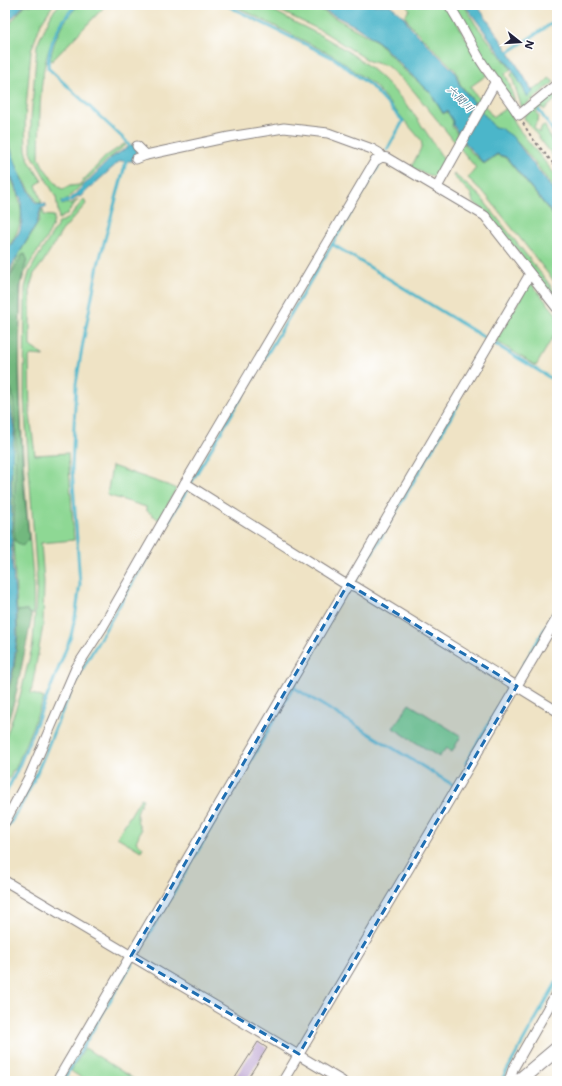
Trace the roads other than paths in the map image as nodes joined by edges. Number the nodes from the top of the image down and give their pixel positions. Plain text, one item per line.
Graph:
1 (449, 5) edge
2 (557, 84) edge
3 (494, 85) junction
4 (137, 146) dead end
5 (146, 155) junction
6 (382, 157) junction
7 (136, 159) dead end
8 (437, 187) junction
9 (530, 274) junction
10 (557, 308) edge
11 (188, 485) junction
12 (348, 584) junction
13 (557, 618) edge
14 (514, 684) junction
15 (557, 711) edge
16 (5, 822) edge
17 (5, 881) edge
18 (134, 958) junction
19 (557, 992) edge
20 (557, 1049) edge
21 (297, 1053) junction
22 (57, 1081) edge
23 (283, 1081) edge
24 (342, 1081) edge
25 (512, 1081) edge
26 (519, 1081) edge

1 - 3 street
2 - 3 street
3 - 8 street
4 - 5 street
5 - 6 street
5 - 7 street
6 - 8 street
6 - 11 street
8 - 9 street
9 - 10 street
9 - 12 street
11 - 12 street
11 - 16 street
12 - 14 street
12 - 18 street
13 - 14 street
14 - 15 street
14 - 21 street
17 - 18 street
18 - 21 street
18 - 22 street
19 - 25 street
20 - 26 main road
21 - 23 street
21 - 24 street

